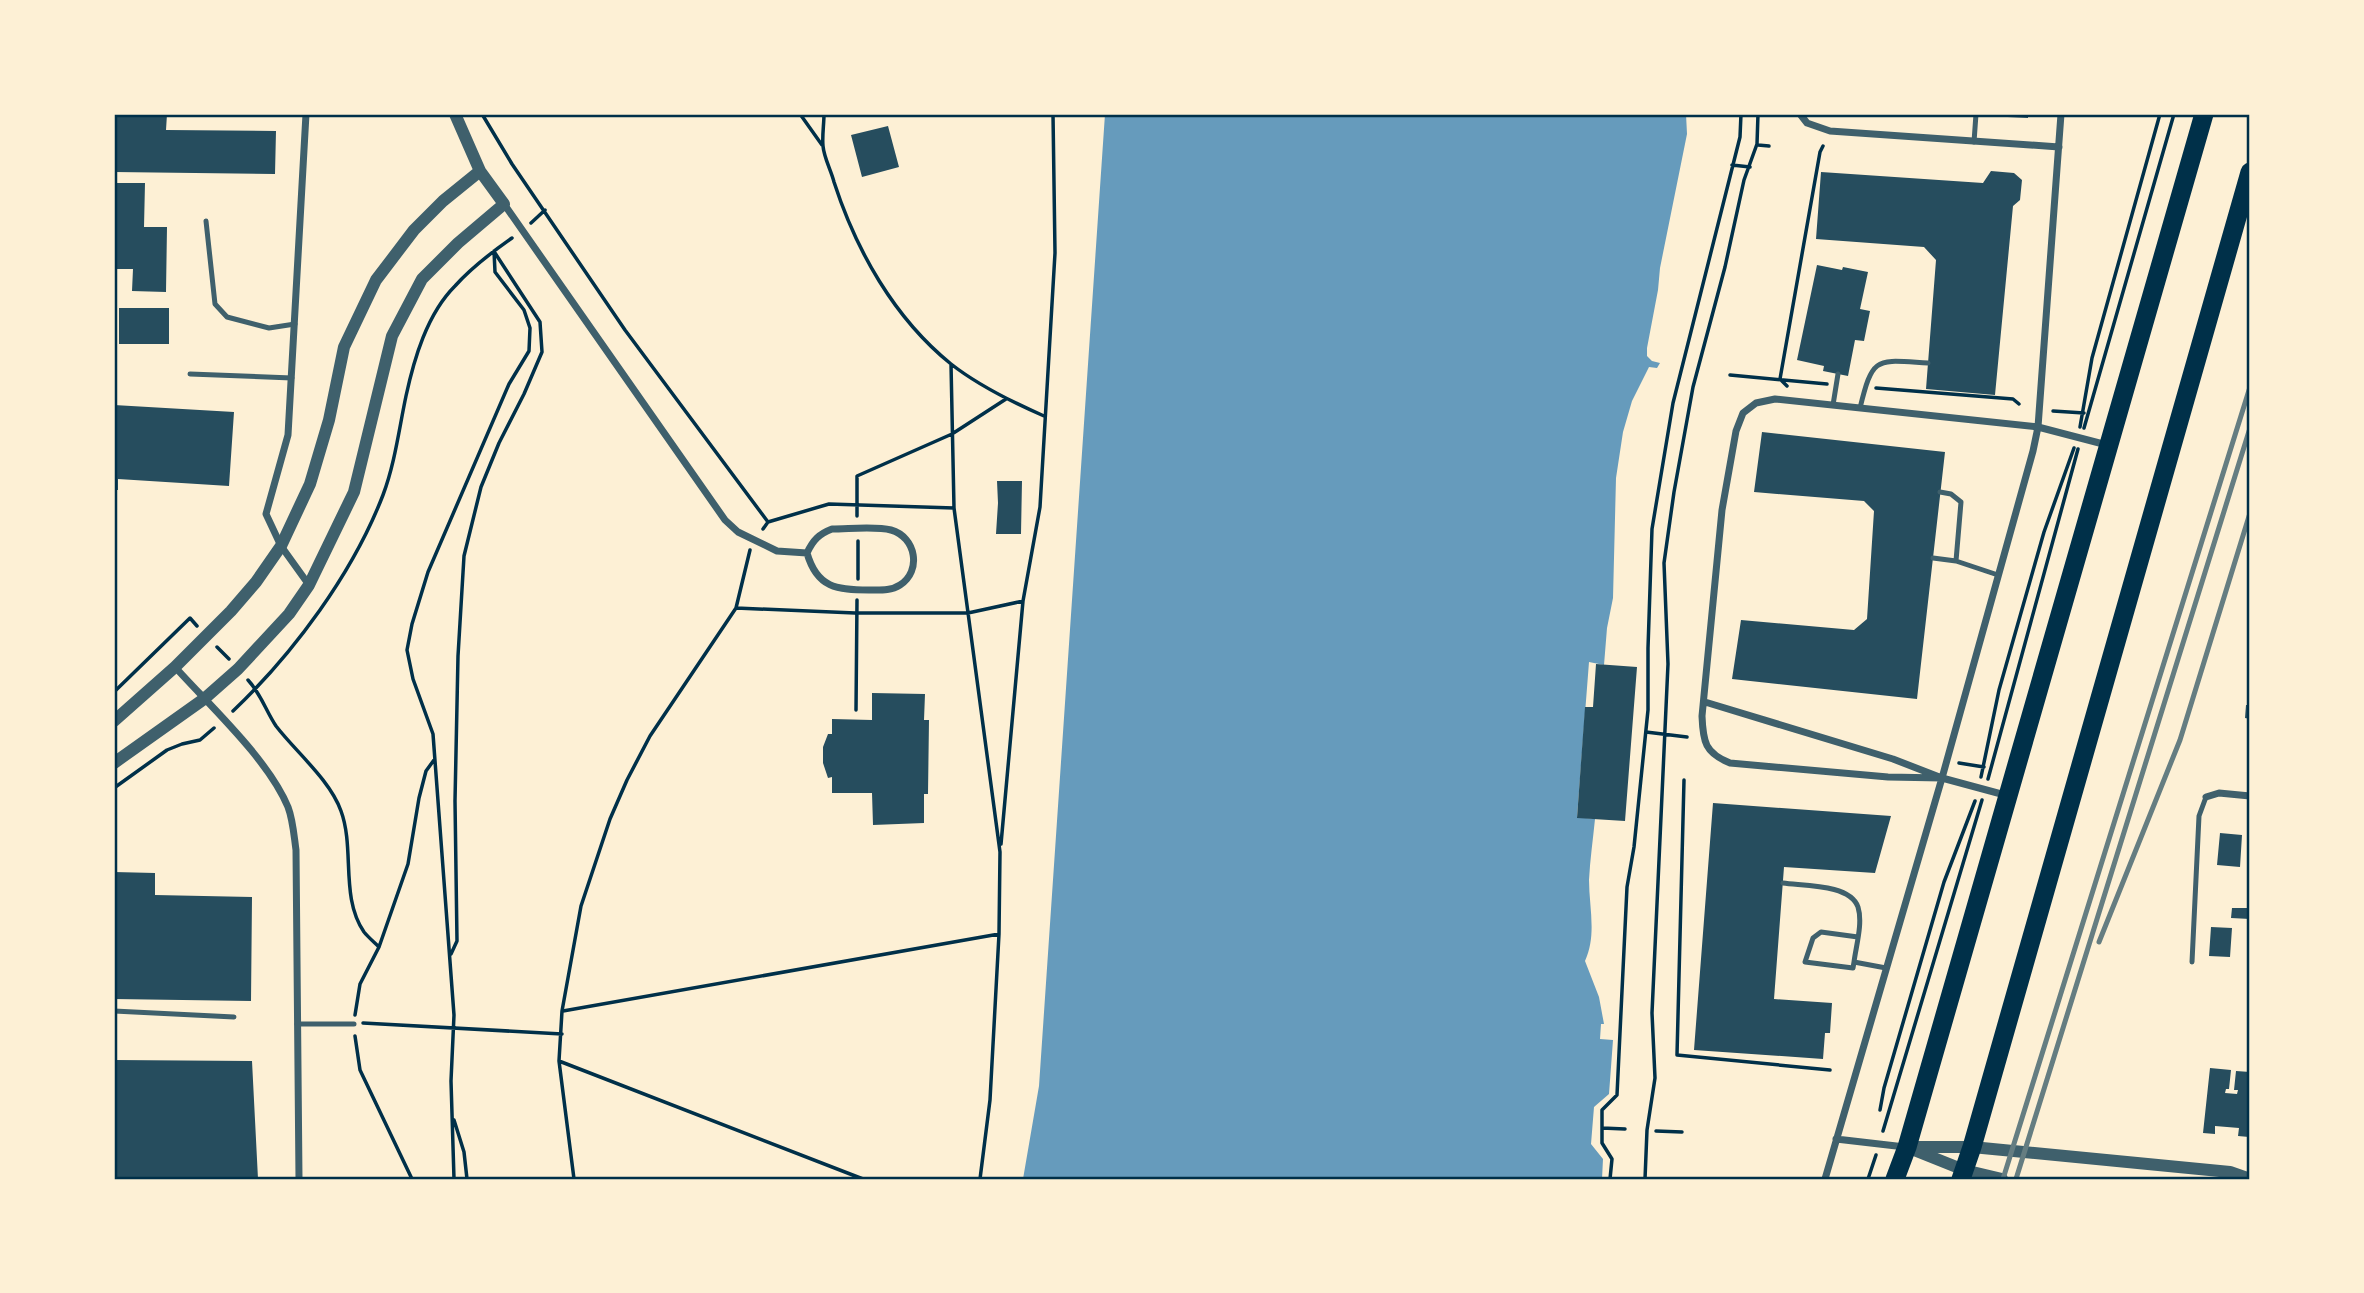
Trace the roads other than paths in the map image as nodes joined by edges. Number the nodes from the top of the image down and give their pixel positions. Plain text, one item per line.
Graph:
1 (306, 114) edge
2 (455, 114) edge
3 (1800, 114) edge
4 (1976, 114) edge
5 (2061, 114) edge
6 (2204, 114) edge
7 (1974, 142) junction
8 (2059, 147) junction
9 (480, 171) junction
10 (2250, 172) edge
11 (503, 204) junction
12 (206, 220) dead end
13 (295, 324) junction
14 (1928, 363) dead end
15 (190, 374) dead end
16 (1838, 374) dead end
17 (292, 378) junction
18 (1833, 405) junction
19 (1860, 408) junction
20 (2038, 427) junction
21 (2109, 445) junction
22 (1940, 492) dead end
23 (281, 546) junction
24 (807, 553) junction
25 (1933, 558) dead end
26 (1956, 561) junction
27 (1998, 575) junction
28 (309, 585) junction
29 (175, 667) junction
30 (204, 699) junction
31 (1705, 702) junction
32 (115, 718) edge
33 (114, 763) edge
34 (1942, 779) junction
35 (2009, 796) junction
36 (2250, 796) edge
37 (2206, 797) joint
38 (1783, 883) dead end
39 (1857, 937) junction
40 (1854, 962) junction
41 (2192, 962) dead end
42 (1886, 968) junction
43 (114, 1012) edge
44 (234, 1017) dead end
45 (297, 1024) junction
46 (354, 1024) road end
47 (1836, 1139) junction
48 (1907, 1147) junction
49 (1972, 1147) junction
50 (1963, 1175) edge
51 (299, 1179) edge
52 (1825, 1179) edge
53 (1895, 1179) edge
54 (2002, 1179) edge
55 (2250, 1179) edge

1 - 13 street
2 - 9 street
3 - 7 street
4 - 7 lane
5 - 8 street
6 - 21 highway
7 - 8 street
8 - 20 street
9 - 11 street
9 - 23 street
10 - 49 highway
11 - 24 street
11 - 28 street
12 - 13 lane
13 - 17 street
14 - 19 lane
15 - 17 lane
16 - 18 lane
17 - 23 street
18 - 19 street
18 - 31 street
19 - 20 street
20 - 21 street
20 - 27 street
21 - 35 highway
22 - 26 lane
23 - 28 street
23 - 29 street
24 - 24 street
25 - 26 lane
26 - 27 lane
27 - 34 street
28 - 30 street
29 - 30 street
29 - 32 street
30 - 33 street
30 - 45 street
31 - 34 street
31 - 34 street
34 - 35 street
34 - 42 street
35 - 48 highway
36 - 37 street
37 - 41 lane
38 - 39 lane
39 - 40 lane
39 - 40 lane
40 - 42 lane
42 - 47 street
43 - 44 lane
45 - 46 lane
45 - 51 street
47 - 48 street
47 - 52 street
48 - 49 street
48 - 50 street
48 - 53 highway
49 - 50 highway
49 - 55 street
50 - 54 street

